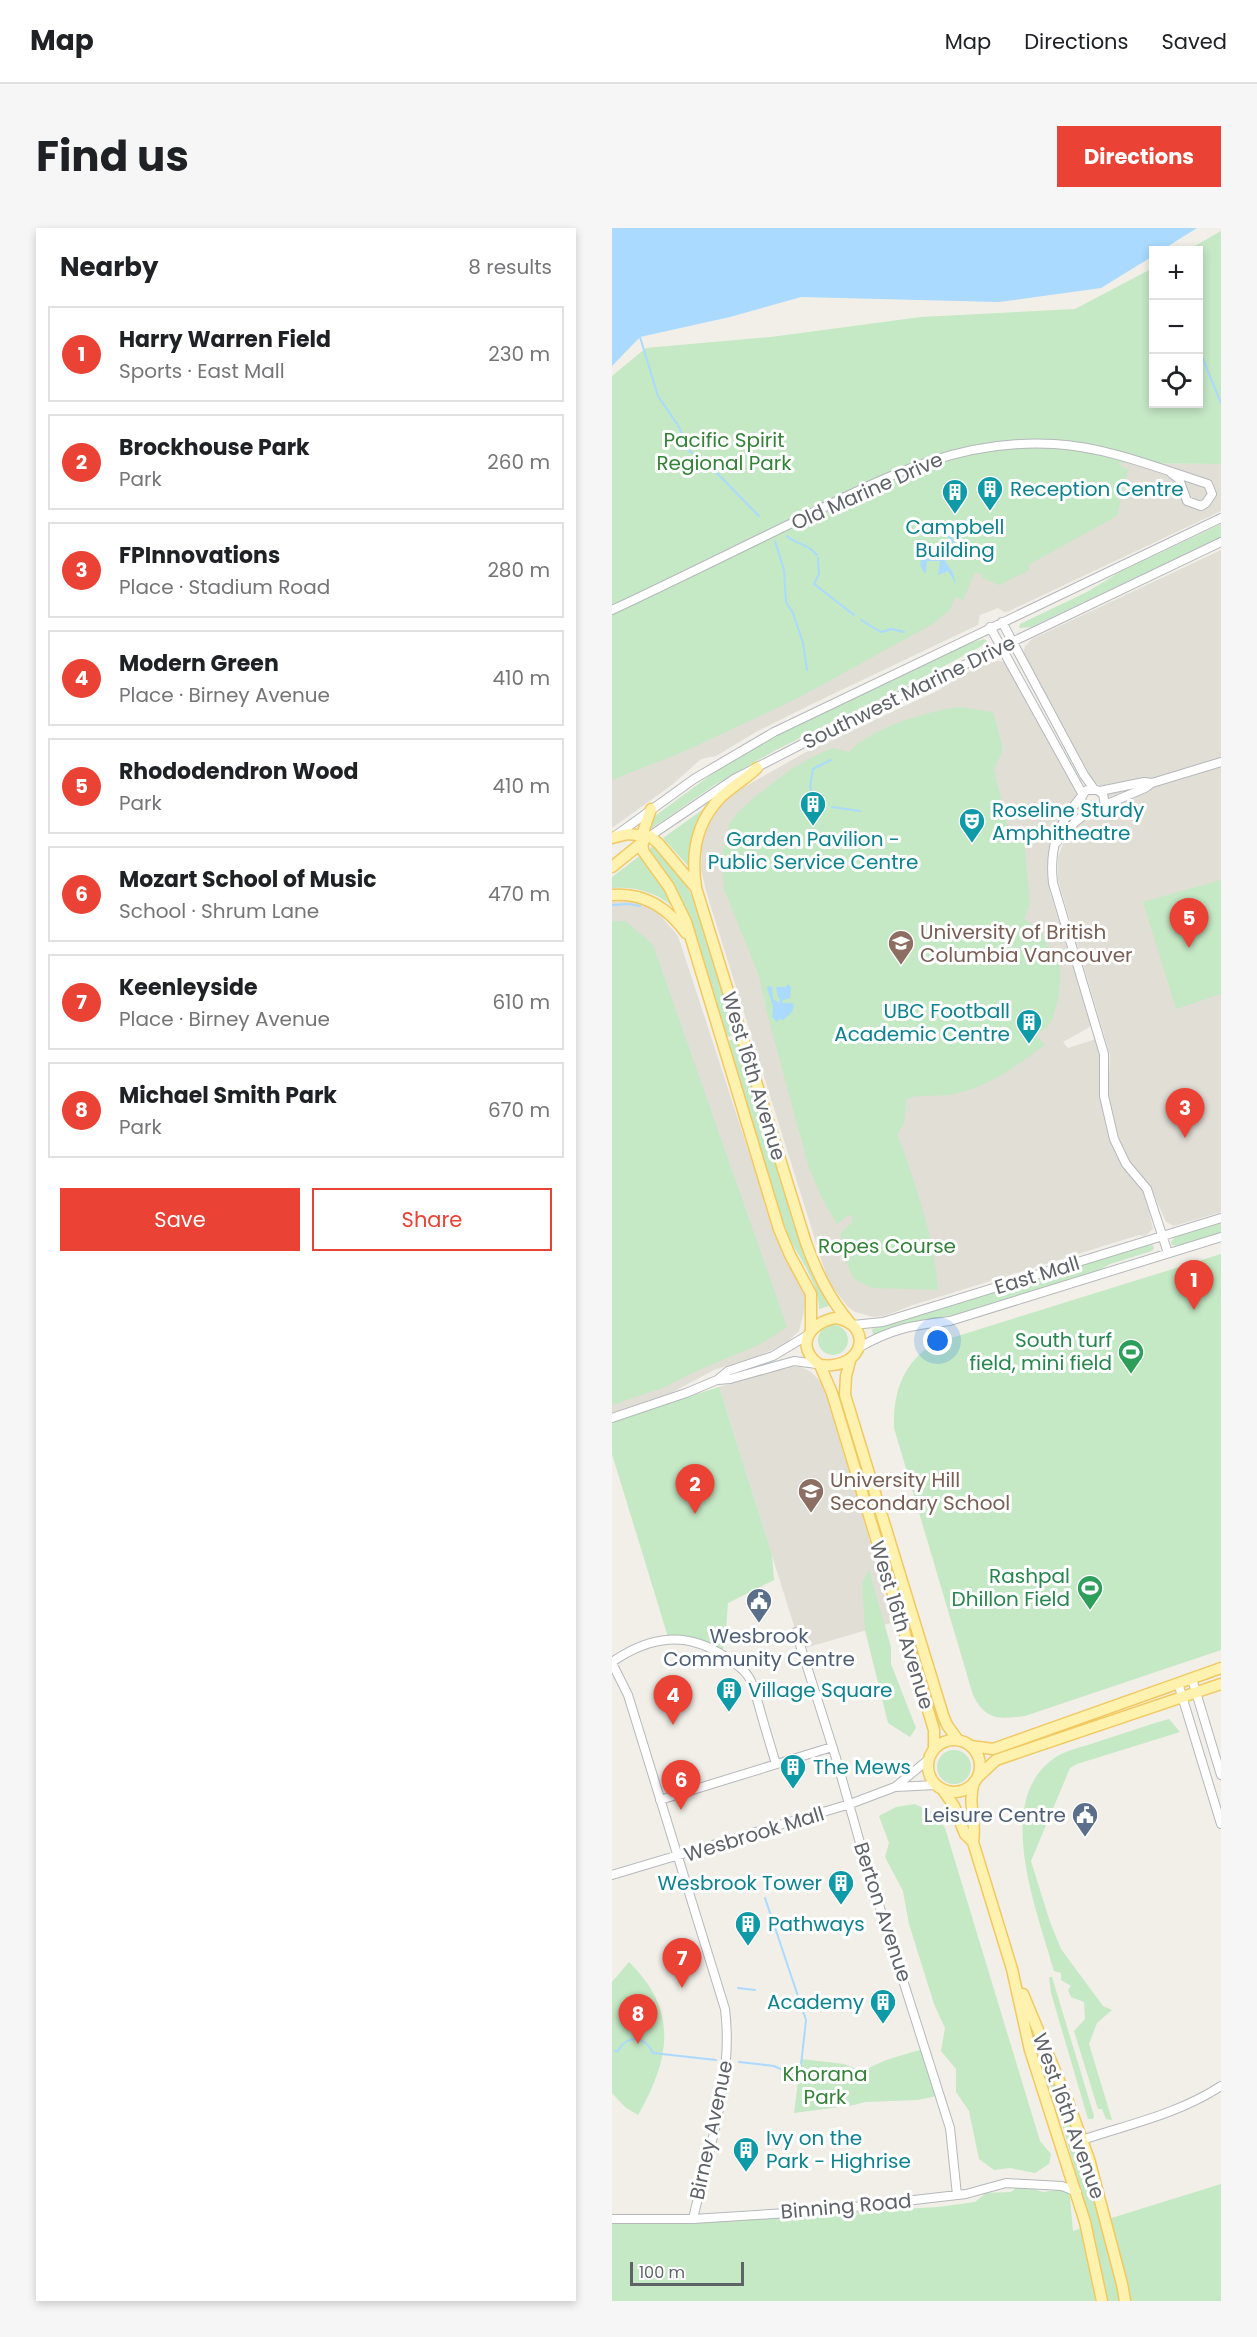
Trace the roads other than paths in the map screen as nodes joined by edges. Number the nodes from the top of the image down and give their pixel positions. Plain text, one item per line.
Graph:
1 (1171, 473) junction
2 (1221, 518) edge
3 (1221, 542) edge
4 (612, 610) edge
5 (1002, 622) junction
6 (990, 627) junction
7 (1012, 640) junction
8 (1001, 646) junction
9 (1221, 762) edge
10 (757, 768) junction
11 (1152, 783) junction
12 (1097, 790) junction
13 (1082, 796) junction
14 (1105, 805) junction
15 (651, 809) junction
16 (1088, 812) junction
17 (613, 837) edge
18 (644, 838) junction
19 (1055, 845) junction
20 (612, 867) edge
21 (696, 888) junction
22 (612, 895) edge
23 (692, 940) junction
24 (1221, 1218) edge
25 (1163, 1236) junction
26 (1221, 1237) edge
27 (1168, 1253) junction
28 (852, 1324) junction
29 (809, 1332) junction
30 (858, 1348) junction
31 (850, 1361) junction
32 (819, 1364) junction
33 (717, 1380) junction
34 (612, 1418) edge
35 (796, 1632) dead end
36 (612, 1662) edge
37 (1221, 1668) edge
38 (1192, 1679) junction
39 (1178, 1683) junction
40 (1221, 1684) edge
41 (1196, 1693) junction
42 (1182, 1697) junction
43 (958, 1740) junction
44 (971, 1746) junction
45 (832, 1747) junction
46 (931, 1754) junction
47 (776, 1764) junction
48 (1221, 1775) edge
49 (976, 1779) junction
50 (895, 1787) junction
51 (939, 1787) junction
52 (660, 1800) junction
53 (850, 1804) junction
54 (1221, 1824) edge
55 (973, 1842) junction
56 (677, 1857) junction
57 (612, 1875) edge
58 (1012, 1969) junction
59 (1221, 2086) edge
60 (1082, 2140) junction
61 (1077, 2192) junction
62 (957, 2195) junction
63 (612, 2218) edge
64 (693, 2219) junction
65 (1102, 2301) edge
66 (1125, 2301) edge

1 - 1 street, Old Marine Drive
1 - 4 street, Old Marine Drive
2 - 5 street, Southwest Marine Drive
3 - 7 street, Southwest Marine Drive
5 - 6 street, Southwest Marine Drive
5 - 7 street
6 - 8 street
6 - 15 street, Southwest Marine Drive
7 - 8 street, Southwest Marine Drive
7 - 12 street
8 - 10 street, Southwest Marine Drive
8 - 13 street
9 - 11 street
10 - 18 street, Southwest Marine Drive
10 - 21 main road
11 - 12 street
11 - 14 street
12 - 13 street
12 - 14 street
13 - 16 street
13 - 19 street
14 - 16 street
15 - 17 street, Southwest Marine Drive
15 - 18 main road
16 - 19 street
17 - 18 main road
18 - 20 main road, Southwest Marine Drive
18 - 21 main road, West 16th Avenue
18 - 23 main road, West 16th Avenue
19 - 25 street
21 - 28 main road, West 16th Avenue
22 - 23 main road
23 - 29 main road, West 16th Avenue
24 - 25 street, East Mall
25 - 27 street
25 - 28 street, East Mall
26 - 27 street, East Mall
27 - 30 street, East Mall
28 - 29 main road
28 - 30 main road
29 - 32 main road
29 - 33 street
30 - 31 main road
31 - 32 main road
31 - 43 main road, West 16th Avenue
32 - 33 street
32 - 46 main road, West 16th Avenue
33 - 34 street
35 - 45 street, Berton Avenue
36 - 47 street
36 - 52 street, Birney Avenue
37 - 38 main road
38 - 39 main road
38 - 41 street
39 - 42 street
39 - 44 main road
40 - 41 main road
41 - 42 main road
41 - 48 street
42 - 49 main road
42 - 54 street
43 - 44 main road
43 - 46 main road
44 - 49 main road
45 - 47 street
45 - 53 street, Berton Avenue
46 - 50 street, Wesbrook Mall
46 - 51 main road
47 - 52 street
49 - 51 main road
49 - 55 main road, West 16th Avenue
50 - 51 street, Wesbrook Mall
50 - 53 street, Wesbrook Mall
51 - 55 main road, West 16th Avenue
52 - 56 street, Birney Avenue
53 - 56 street, Wesbrook Mall
53 - 62 street, Berton Avenue
55 - 58 main road, West 16th Avenue
56 - 57 street, Wesbrook Mall
56 - 64 street, Birney Avenue
58 - 60 main road, West 16th Avenue
58 - 61 main road, West 16th Avenue
59 - 60 street
60 - 66 main road, West 16th Avenue
61 - 62 street, Binning Road
61 - 65 main road, West 16th Avenue
62 - 64 street, Binning Road
63 - 64 street, Binning Road

